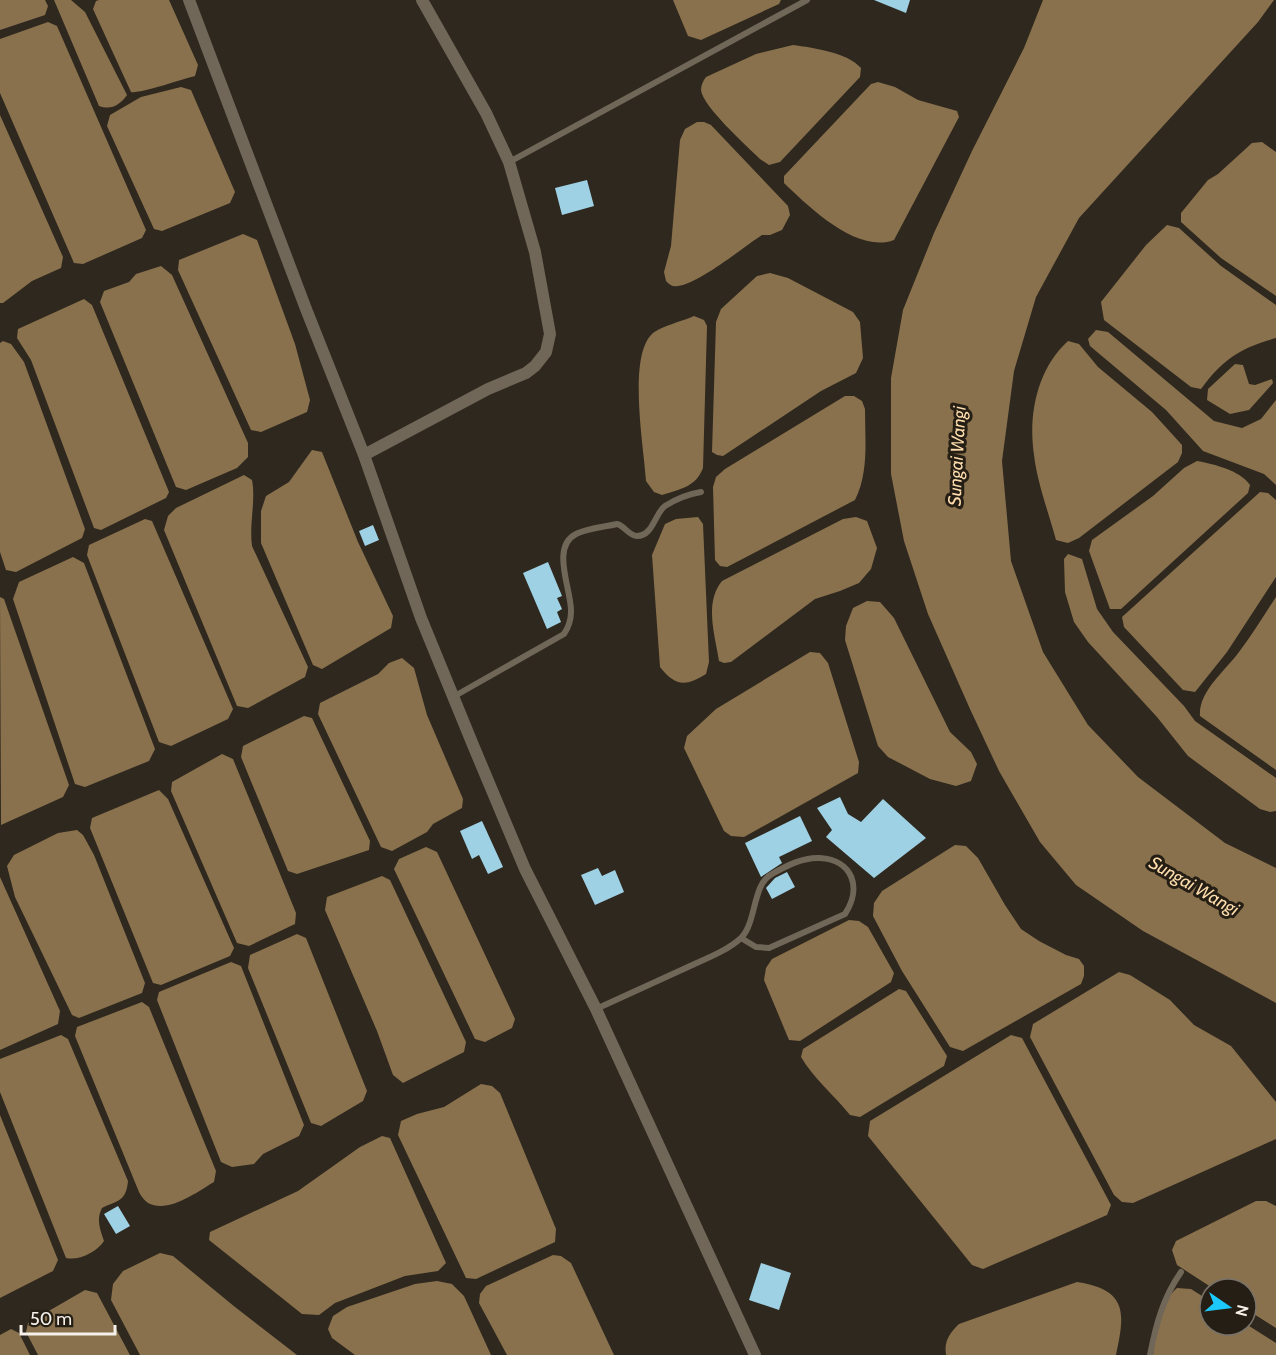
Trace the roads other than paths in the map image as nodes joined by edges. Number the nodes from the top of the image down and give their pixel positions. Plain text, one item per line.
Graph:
1 (189, 0) edge
2 (422, 0) edge
3 (807, 0) edge
4 (509, 162) junction
5 (364, 455) junction
6 (701, 492) dead end
7 (453, 697) junction
8 (741, 938) junction
9 (596, 1009) junction
10 (1181, 1272) dead end
11 (755, 1355) edge
12 (1150, 1355) edge

1 - 5 street
2 - 4 street
3 - 4 lane
4 - 5 street
5 - 7 street
6 - 7 lane
7 - 9 street
8 - 8 lane
8 - 9 lane
9 - 11 street
10 - 12 lane

